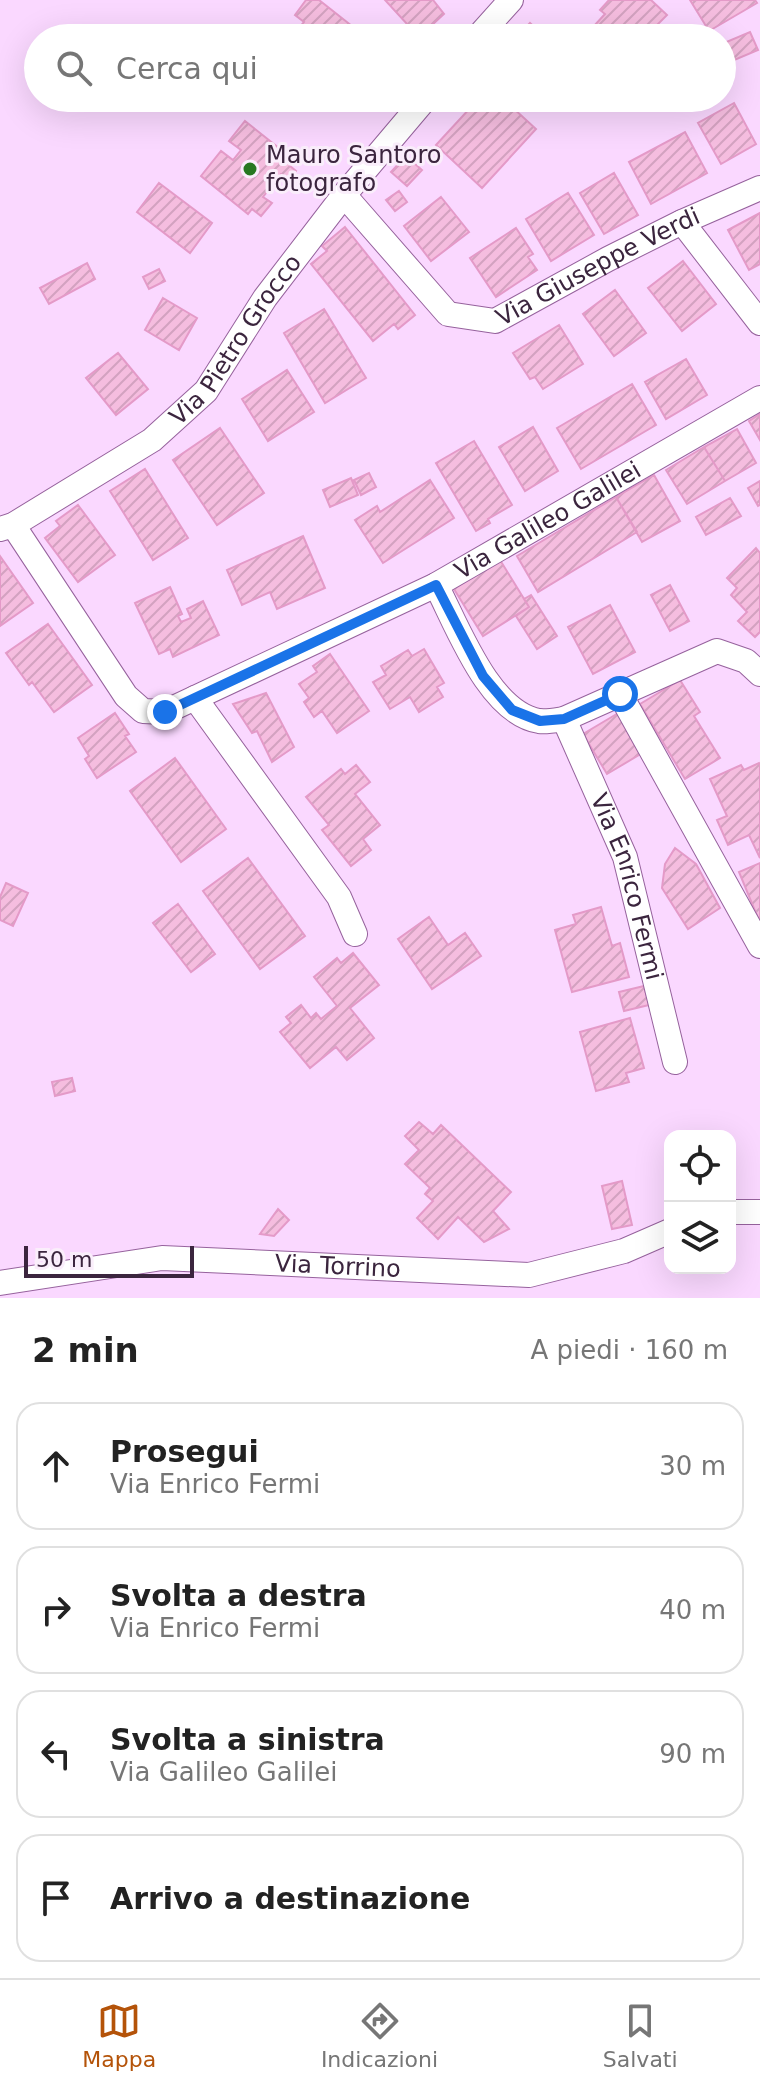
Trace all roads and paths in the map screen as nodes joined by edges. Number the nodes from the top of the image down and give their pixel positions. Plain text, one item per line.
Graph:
1 (511, 0) edge
2 (490, 24) edge
3 (414, 112) edge
4 (760, 188) edge
5 (344, 195) junction
6 (682, 222) junction
7 (760, 323) edge
8 (760, 398) edge
9 (7, 527) edge
10 (436, 585) junction
11 (760, 674) edge
12 (620, 694) junction
13 (195, 698) junction
14 (564, 719) junction
15 (355, 934) dead end
16 (760, 946) edge
17 (675, 1062) dead end
18 (736, 1212) edge
19 (760, 1212) edge
20 (664, 1234) edge
21 (0, 1283) edge

1 - 2 street
3 - 5 street, Via Pietro Grocco
4 - 6 street, Via Giuseppe Verdi
5 - 6 street, Via Giuseppe Verdi
5 - 9 street, Via Pietro Grocco
6 - 7 street
8 - 10 street, Via Galileo Galilei
9 - 13 street, Via Galileo Galilei
10 - 13 street, Via Galileo Galilei
10 - 14 street
11 - 12 street
12 - 14 street
12 - 16 street
13 - 15 street
14 - 17 street, Via Enrico Fermi
18 - 19 street
20 - 21 street, Via Torrino

